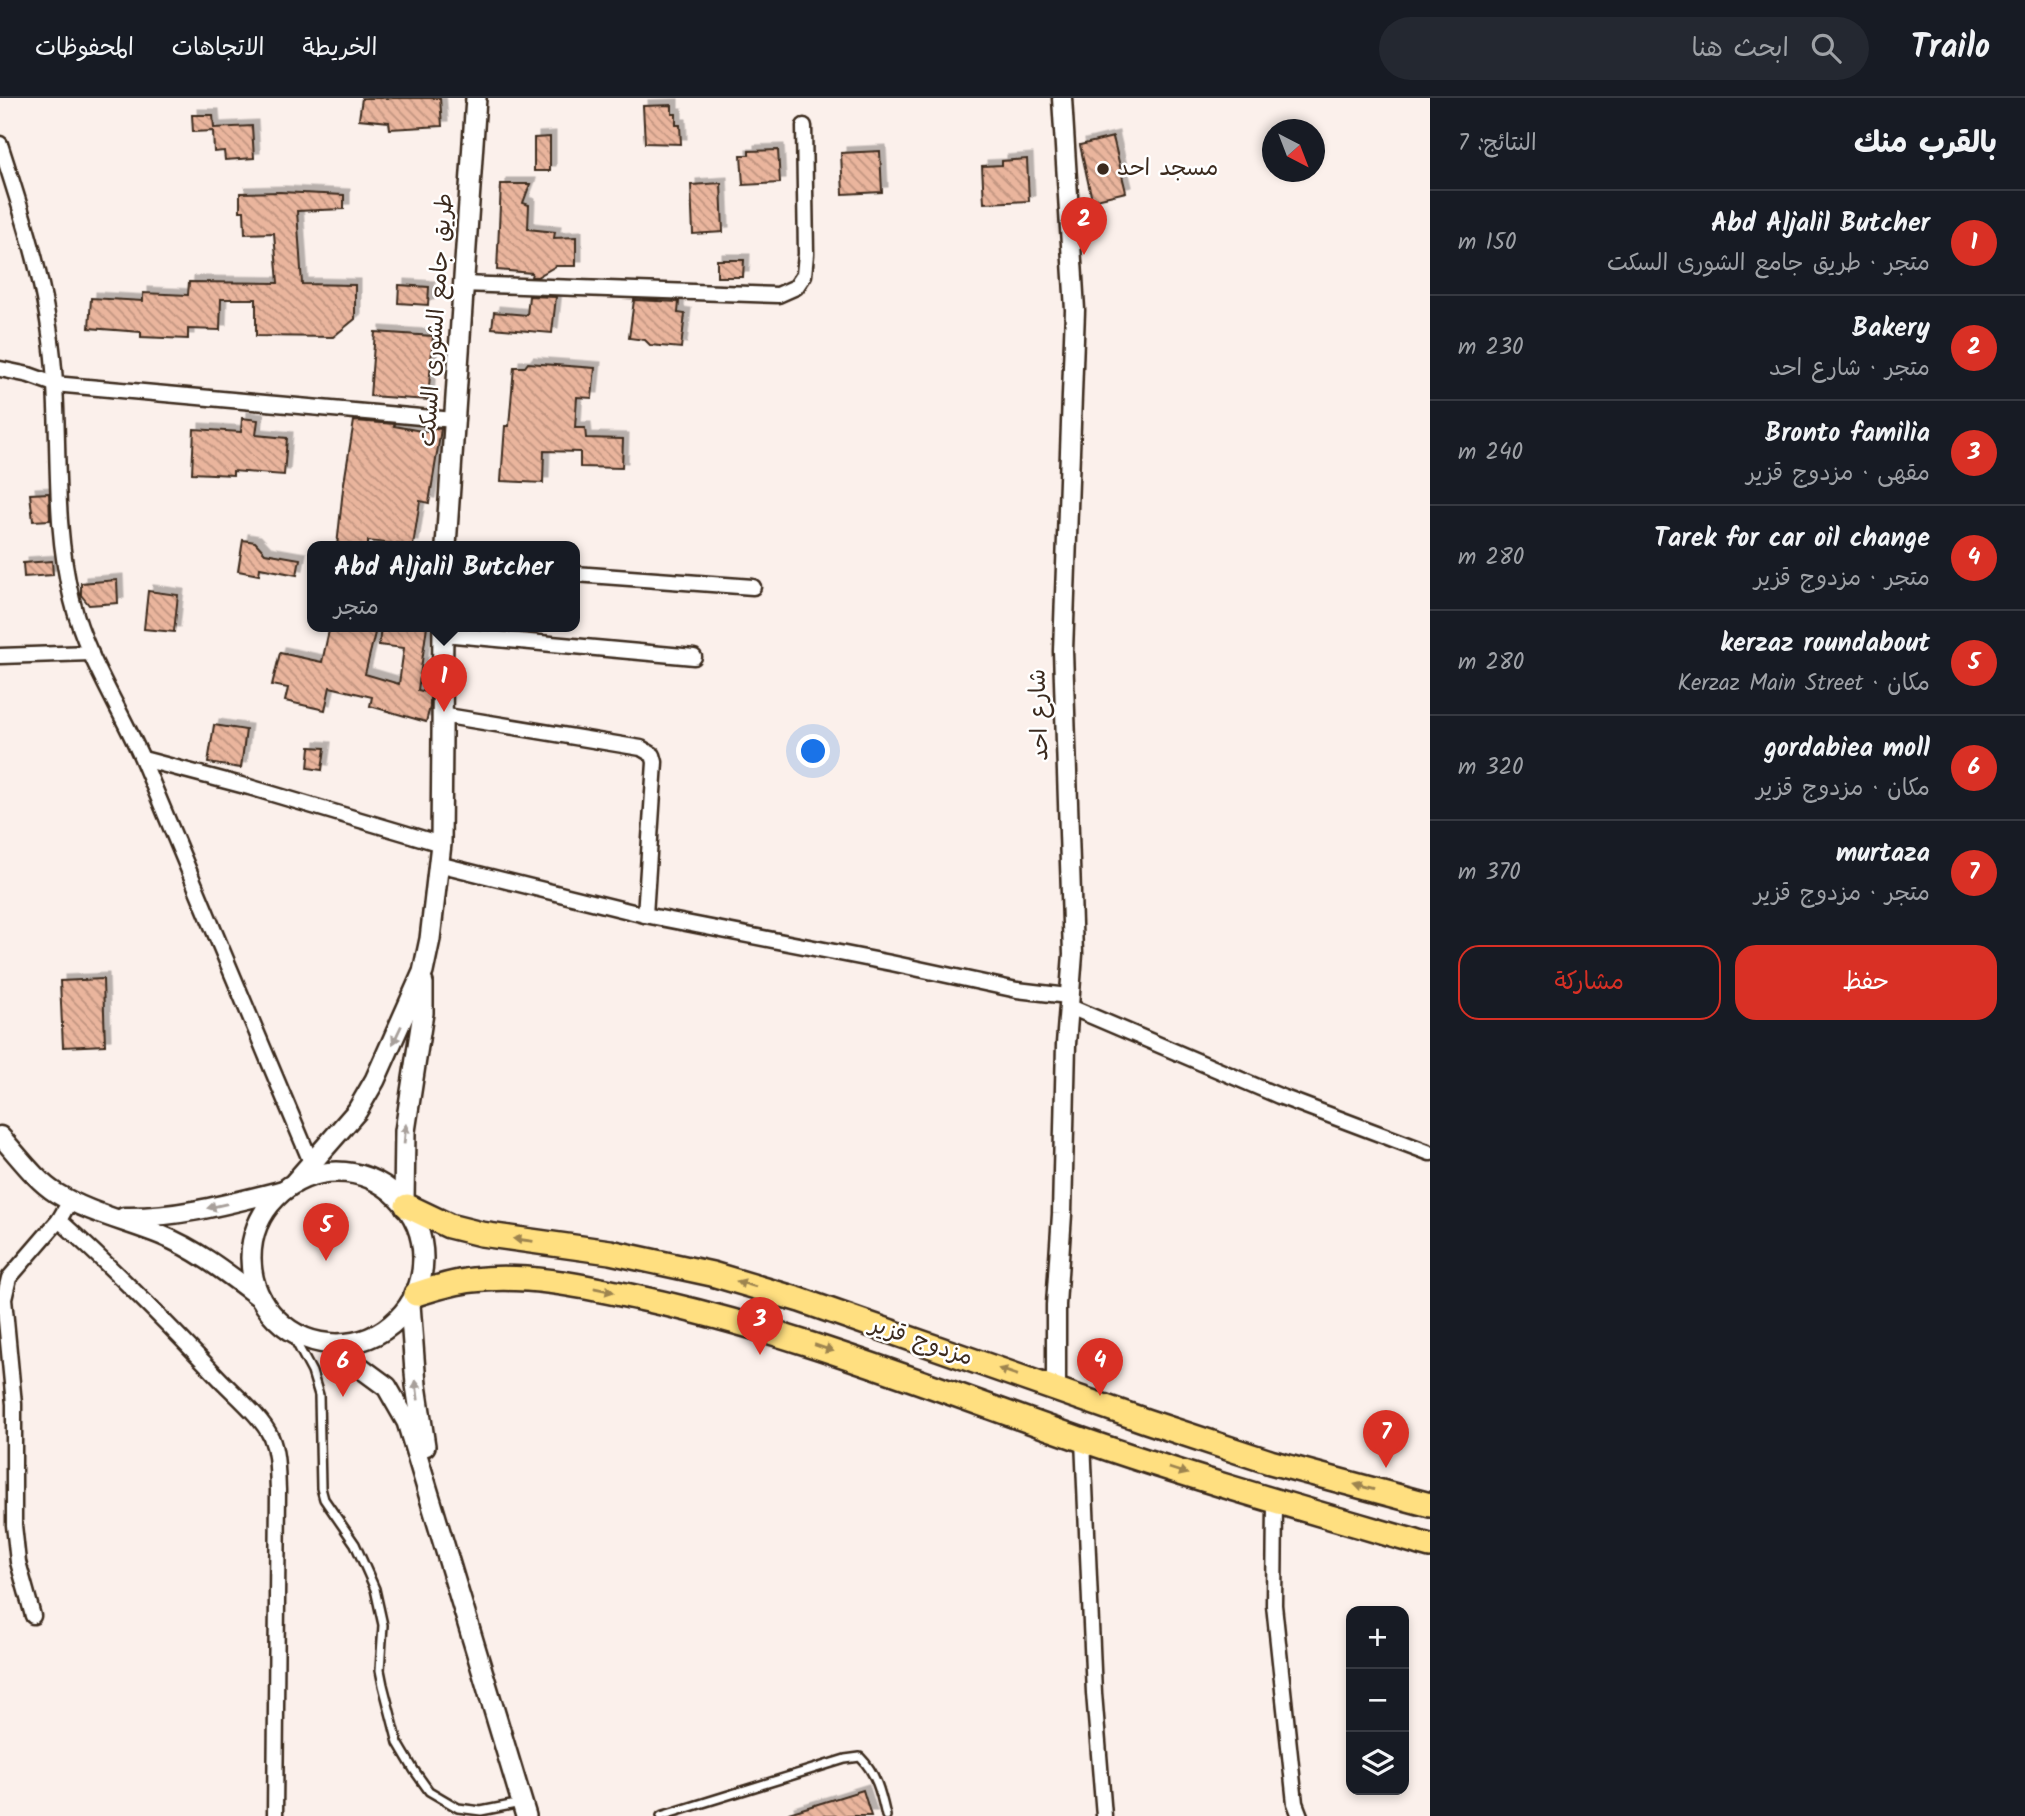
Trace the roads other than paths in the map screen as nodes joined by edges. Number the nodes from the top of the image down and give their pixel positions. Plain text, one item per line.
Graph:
1 (476, 98) edge
2 (1062, 98) edge
3 (804, 126) dead end
4 (0, 144) edge
5 (462, 284) junction
6 (0, 369) edge
7 (54, 384) junction
8 (454, 420) junction
9 (446, 541) edge
10 (580, 574) edge
11 (753, 586) dead end
12 (443, 632) edge
13 (462, 632) edge
14 (90, 653) junction
15 (0, 656) edge
16 (694, 657) dead end
17 (441, 715) junction
18 (143, 759) junction
19 (439, 854) junction
20 (645, 915) junction
21 (423, 972) junction
22 (1068, 1001) junction
23 (0, 1136) edge
24 (1430, 1153) edge
25 (311, 1162) junction
26 (289, 1186) junction
27 (70, 1201) junction
28 (405, 1204) junction
29 (107, 1216) junction
30 (59, 1220) junction
31 (260, 1298) junction
32 (413, 1299) junction
33 (2, 1306) edge
34 (290, 1331) junction
35 (330, 1345) junction
36 (1056, 1389) junction
37 (1146, 1421) junction
38 (1083, 1440) junction
39 (1135, 1457) junction
40 (1275, 1502) junction
41 (1430, 1505) edge
42 (434, 1506) junction
43 (1430, 1546) edge
44 (33, 1616) dead end
45 (524, 1809) edge
46 (275, 1816) edge
47 (661, 1816) edge
48 (886, 1816) edge
49 (1104, 1816) edge
50 (1300, 1816) edge

1 - 5 main road, طريق جامع الشورى السكت
2 - 22 street, شارع احد
3 - 5 street
4 - 7 street
5 - 8 main road, طريق جامع الشورى السكت
6 - 7 street
7 - 8 street
7 - 14 street
8 - 9 main road, طريق جامع الشورى السكت
10 - 11 street
12 - 17 main road
13 - 16 street
14 - 15 street
14 - 18 street
17 - 19 main road
17 - 20 street
18 - 19 street
18 - 25 street
19 - 20 street
19 - 21 main road
20 - 22 street
21 -> 25 main road
28 -> 21 main road
22 - 24 street
22 - 36 street, شارع احد
23 - 27 street
25 - 26 main road
26 - 28 main road
26 -> 29 street
26 - 31 main road
27 - 29 street
27 - 30 street
28 - 32 main road
36 -> 28 main road, مزدوج قزير
29 - 31 street
30 - 33 street
30 - 46 street
31 - 34 main road
32 - 35 main road
32 -> 38 main road, مزدوج قزير
42 -> 32 main road
33 - 44 street
34 - 35 main road
34 - 45 lane
35 - 42 main road
36 - 37 main road, مزدوج قزير
37 - 39 main road
41 -> 37 main road, مزدوج قزير
38 - 39 main road, مزدوج قزير
38 - 49 street
39 -> 40 main road, مزدوج قزير
40 - 43 main road, مزدوج قزير
40 - 50 street
42 - 45 main road
47 - 48 lane

